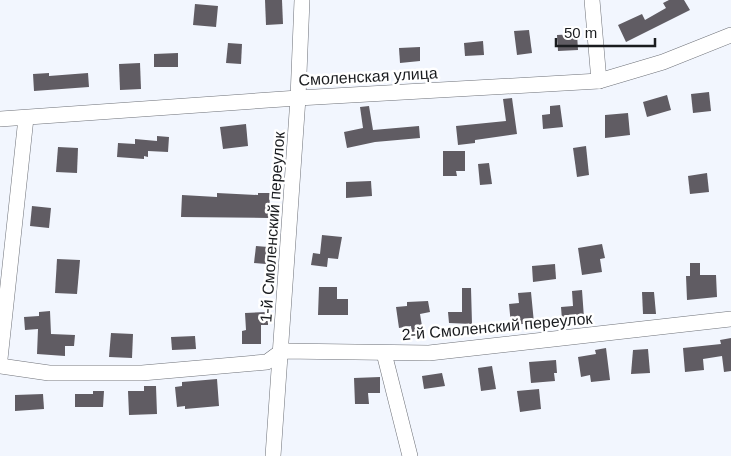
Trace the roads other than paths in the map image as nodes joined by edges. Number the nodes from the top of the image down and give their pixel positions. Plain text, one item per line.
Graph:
1 (302, 0) edge
2 (592, 0) edge
3 (731, 35) edge
4 (599, 81) junction
5 (298, 98) junction
6 (26, 118) junction
7 (0, 120) edge
8 (731, 319) edge
9 (282, 351) junction
10 (384, 352) junction
11 (0, 359) edge
12 (0, 366) edge
13 (273, 456) edge
14 (410, 456) edge

1 - 5 street, 1-й Смоленский переулок
2 - 4 street
3 - 4 street, Смоленская улица
4 - 5 street, Смоленская улица
5 - 6 street, Смоленская улица
5 - 9 street, 1-й Смоленский переулок
6 - 7 street, Смоленская улица
6 - 11 street
8 - 10 street, 2-й Смоленский переулок
9 - 10 street, 2-й Смоленский переулок
9 - 12 street, 2-й Смоленский переулок
9 - 13 street, 1-й Смоленский переулок
10 - 14 street

